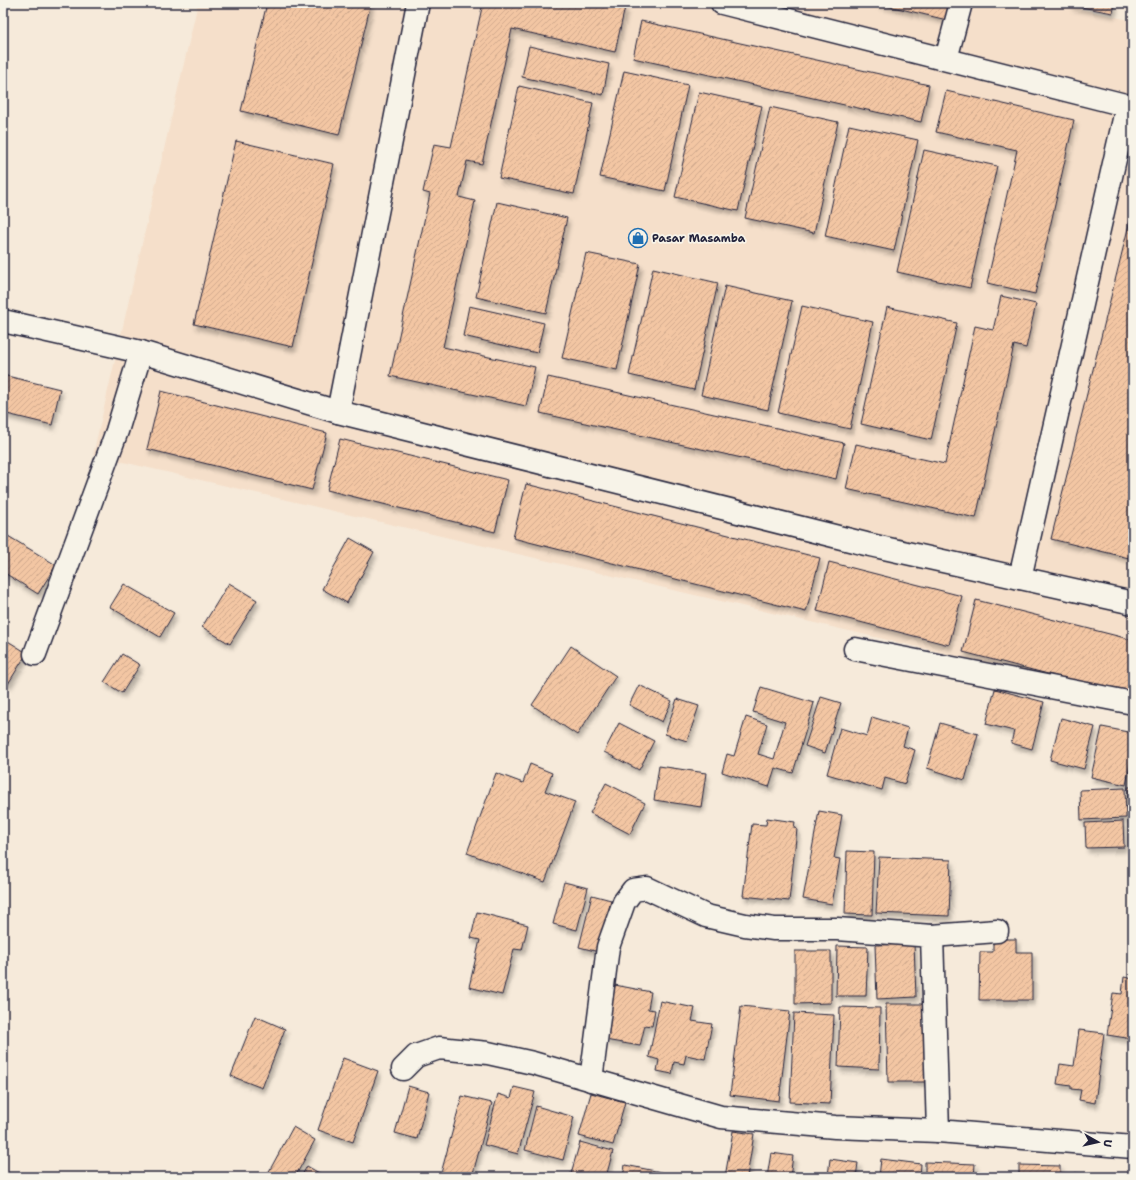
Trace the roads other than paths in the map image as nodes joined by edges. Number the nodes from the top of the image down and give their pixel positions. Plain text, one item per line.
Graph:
1 (418, 3) edge
2 (722, 3) edge
3 (962, 3) edge
4 (946, 59) junction
5 (1130, 106) edge
6 (3, 321) edge
7 (141, 352) junction
8 (338, 412) junction
9 (1020, 578) junction
10 (1133, 603) edge
11 (855, 649) dead end
12 (35, 654) dead end
13 (1133, 703) edge
14 (997, 931) dead end
15 (932, 936) junction
16 (403, 1069) dead end
17 (591, 1080) junction
18 (938, 1131) junction
19 (1133, 1147) edge

1 - 8 street
2 - 4 street
3 - 4 street
4 - 5 street
5 - 9 street
6 - 7 street
7 - 8 street
7 - 12 street
8 - 9 street
9 - 10 street
11 - 13 street
14 - 15 street
15 - 17 street
15 - 18 street
16 - 17 street
17 - 18 street
18 - 19 street

